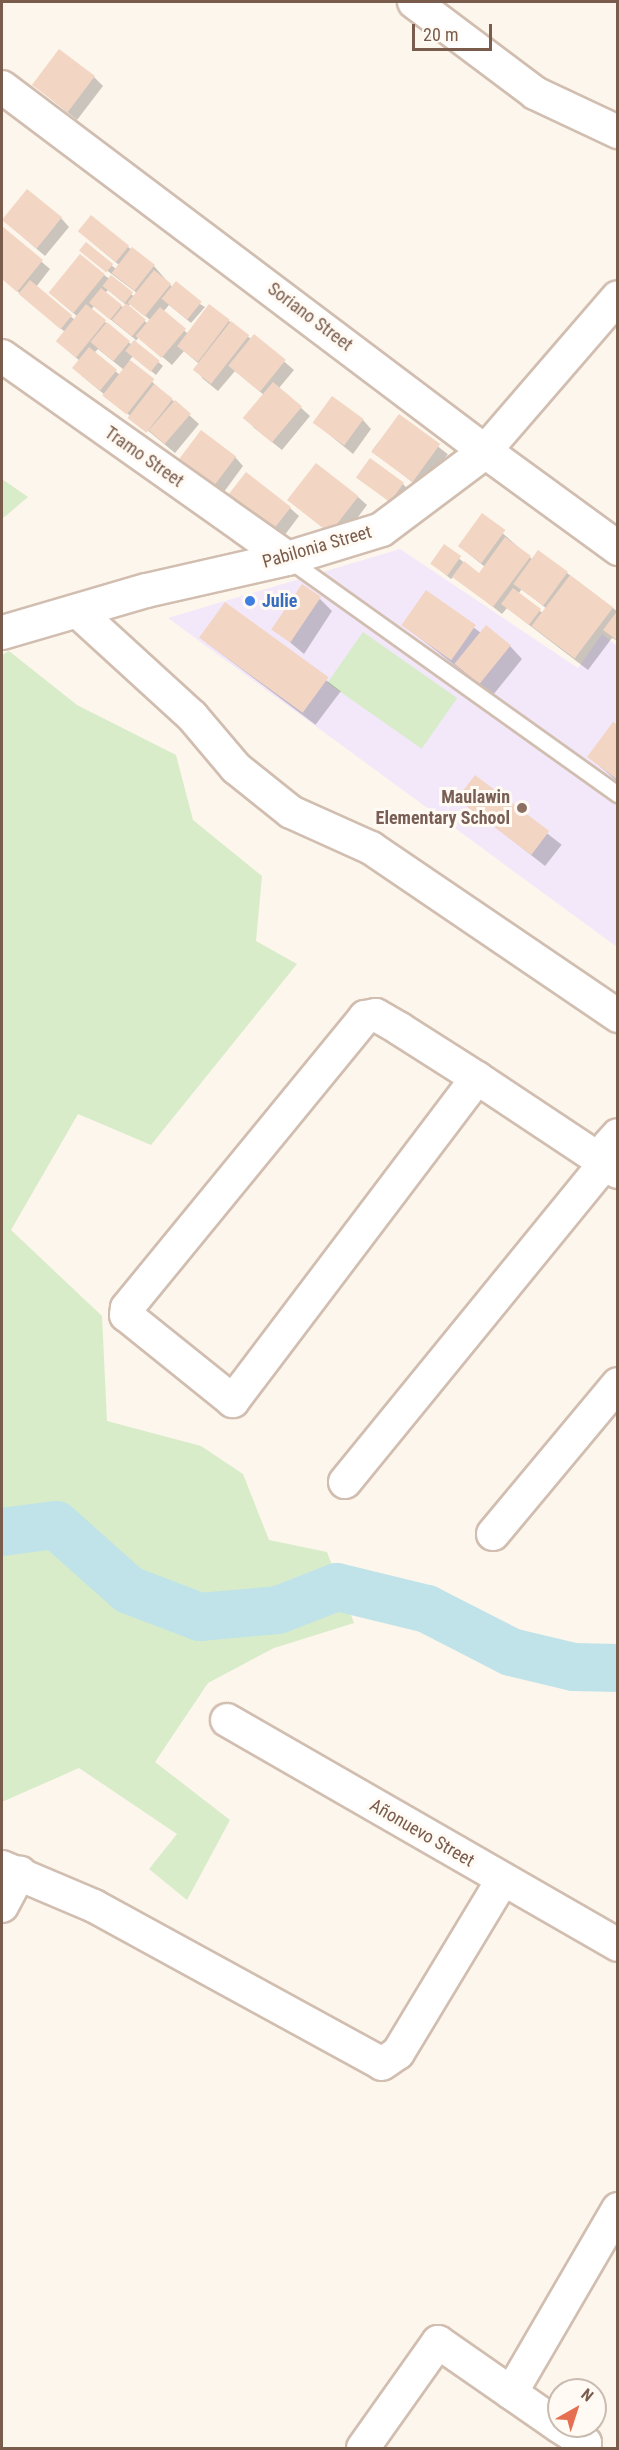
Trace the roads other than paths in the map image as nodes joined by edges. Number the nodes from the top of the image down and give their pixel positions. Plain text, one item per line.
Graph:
1 (414, 2) edge
2 (2, 87) edge
3 (618, 132) edge
4 (618, 297) edge
5 (2, 356) edge
6 (486, 451) junction
7 (618, 548) edge
8 (287, 558) junction
9 (77, 611) junction
10 (2, 632) edge
11 (618, 794) edge
12 (618, 1016) edge
13 (477, 1078) junction
14 (618, 1135) edge
15 (611, 1168) edge
16 (618, 1384) edge
17 (345, 1482) dead end
18 (494, 1534) dead end
19 (227, 1720) dead end
20 (11, 1870) edge
21 (503, 1879) junction
22 (2, 1906) edge
23 (618, 1945) edge
24 (618, 2209) edge
25 (511, 2393) junction
26 (547, 2418) edge
27 (577, 2438) edge
28 (363, 2448) edge
29 (581, 2448) edge

1 - 3 street
2 - 6 street, Soriano Street
4 - 6 street, Pabilonia Street
5 - 8 street, Tramo Street
6 - 7 street, Soriano Street
6 - 8 street, Pabilonia Street
8 - 9 street, Pabilonia Street
8 - 11 lane
9 - 10 street, Pabilonia Street
9 - 12 street
13 - 13 street
13 - 15 street
14 - 15 street
15 - 17 street
16 - 18 street
19 - 21 street, Añonuevo Street
20 - 21 street
20 - 22 street
21 - 23 street, Añonuevo Street
24 - 25 street
25 - 26 street
25 - 28 street
27 - 29 street

